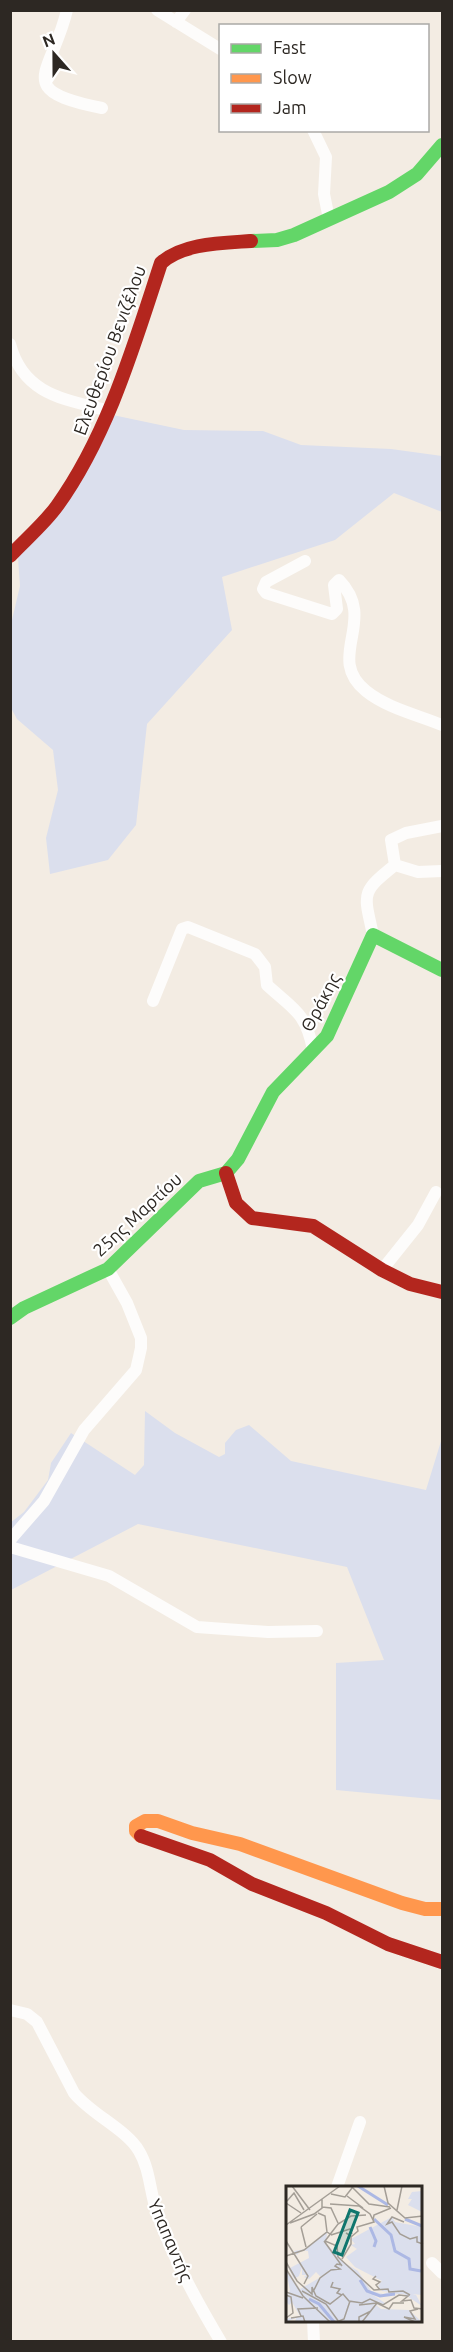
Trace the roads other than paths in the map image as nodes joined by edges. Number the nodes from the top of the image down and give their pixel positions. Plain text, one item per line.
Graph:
1 (67, 10) edge
2 (157, 10) edge
3 (184, 10) edge
4 (176, 22) junction
5 (219, 48) edge
6 (102, 108) dead end
7 (314, 132) edge
8 (442, 145) edge
9 (329, 219) junction
10 (10, 344) edge
11 (106, 410) junction
12 (10, 556) edge
13 (304, 561) dead end
14 (442, 725) edge
15 (442, 826) edge
16 (395, 865) junction
17 (442, 871) edge
18 (373, 935) junction
19 (442, 970) edge
20 (153, 1001) dead end
21 (313, 1050) junction
22 (226, 1173) junction
23 (436, 1192) dead end
24 (108, 1269) junction
25 (382, 1270) junction
26 (442, 1292) edge
27 (10, 1318) edge
28 (10, 1540) edge
29 (10, 1547) edge
30 (317, 1631) dead end
31 (442, 1909) edge
32 (442, 1962) edge
33 (10, 2010) edge
34 (360, 2122) dead end
35 (337, 2186) edge
36 (432, 2263) dead end
37 (442, 2273) edge
38 (313, 2322) edge
39 (221, 2342) edge
40 (314, 2342) edge

1 - 6 street
2 - 4 street
3 - 4 street
4 - 5 street
7 - 9 street
8 - 9 street, Ελευθερίου Βενιζέλου
9 - 11 street, Ελευθερίου Βενιζέλου
10 - 11 street
11 - 12 street, Ελευθερίου Βενιζέλου
13 - 14 street
15 - 16 street
16 - 17 street
16 - 18 street
18 - 19 street
18 - 21 street, Θράκης
20 - 21 street
21 - 22 street, Θράκης
22 - 24 street, 25ης Μαρτίου
22 - 25 street
23 - 25 street
24 - 27 street, 25ης Μαρτίου
24 - 28 street
25 - 26 street
29 - 30 street
31 - 32 street
33 - 39 street, Υπαπαντής
34 - 35 street
36 - 37 street
38 - 40 street

